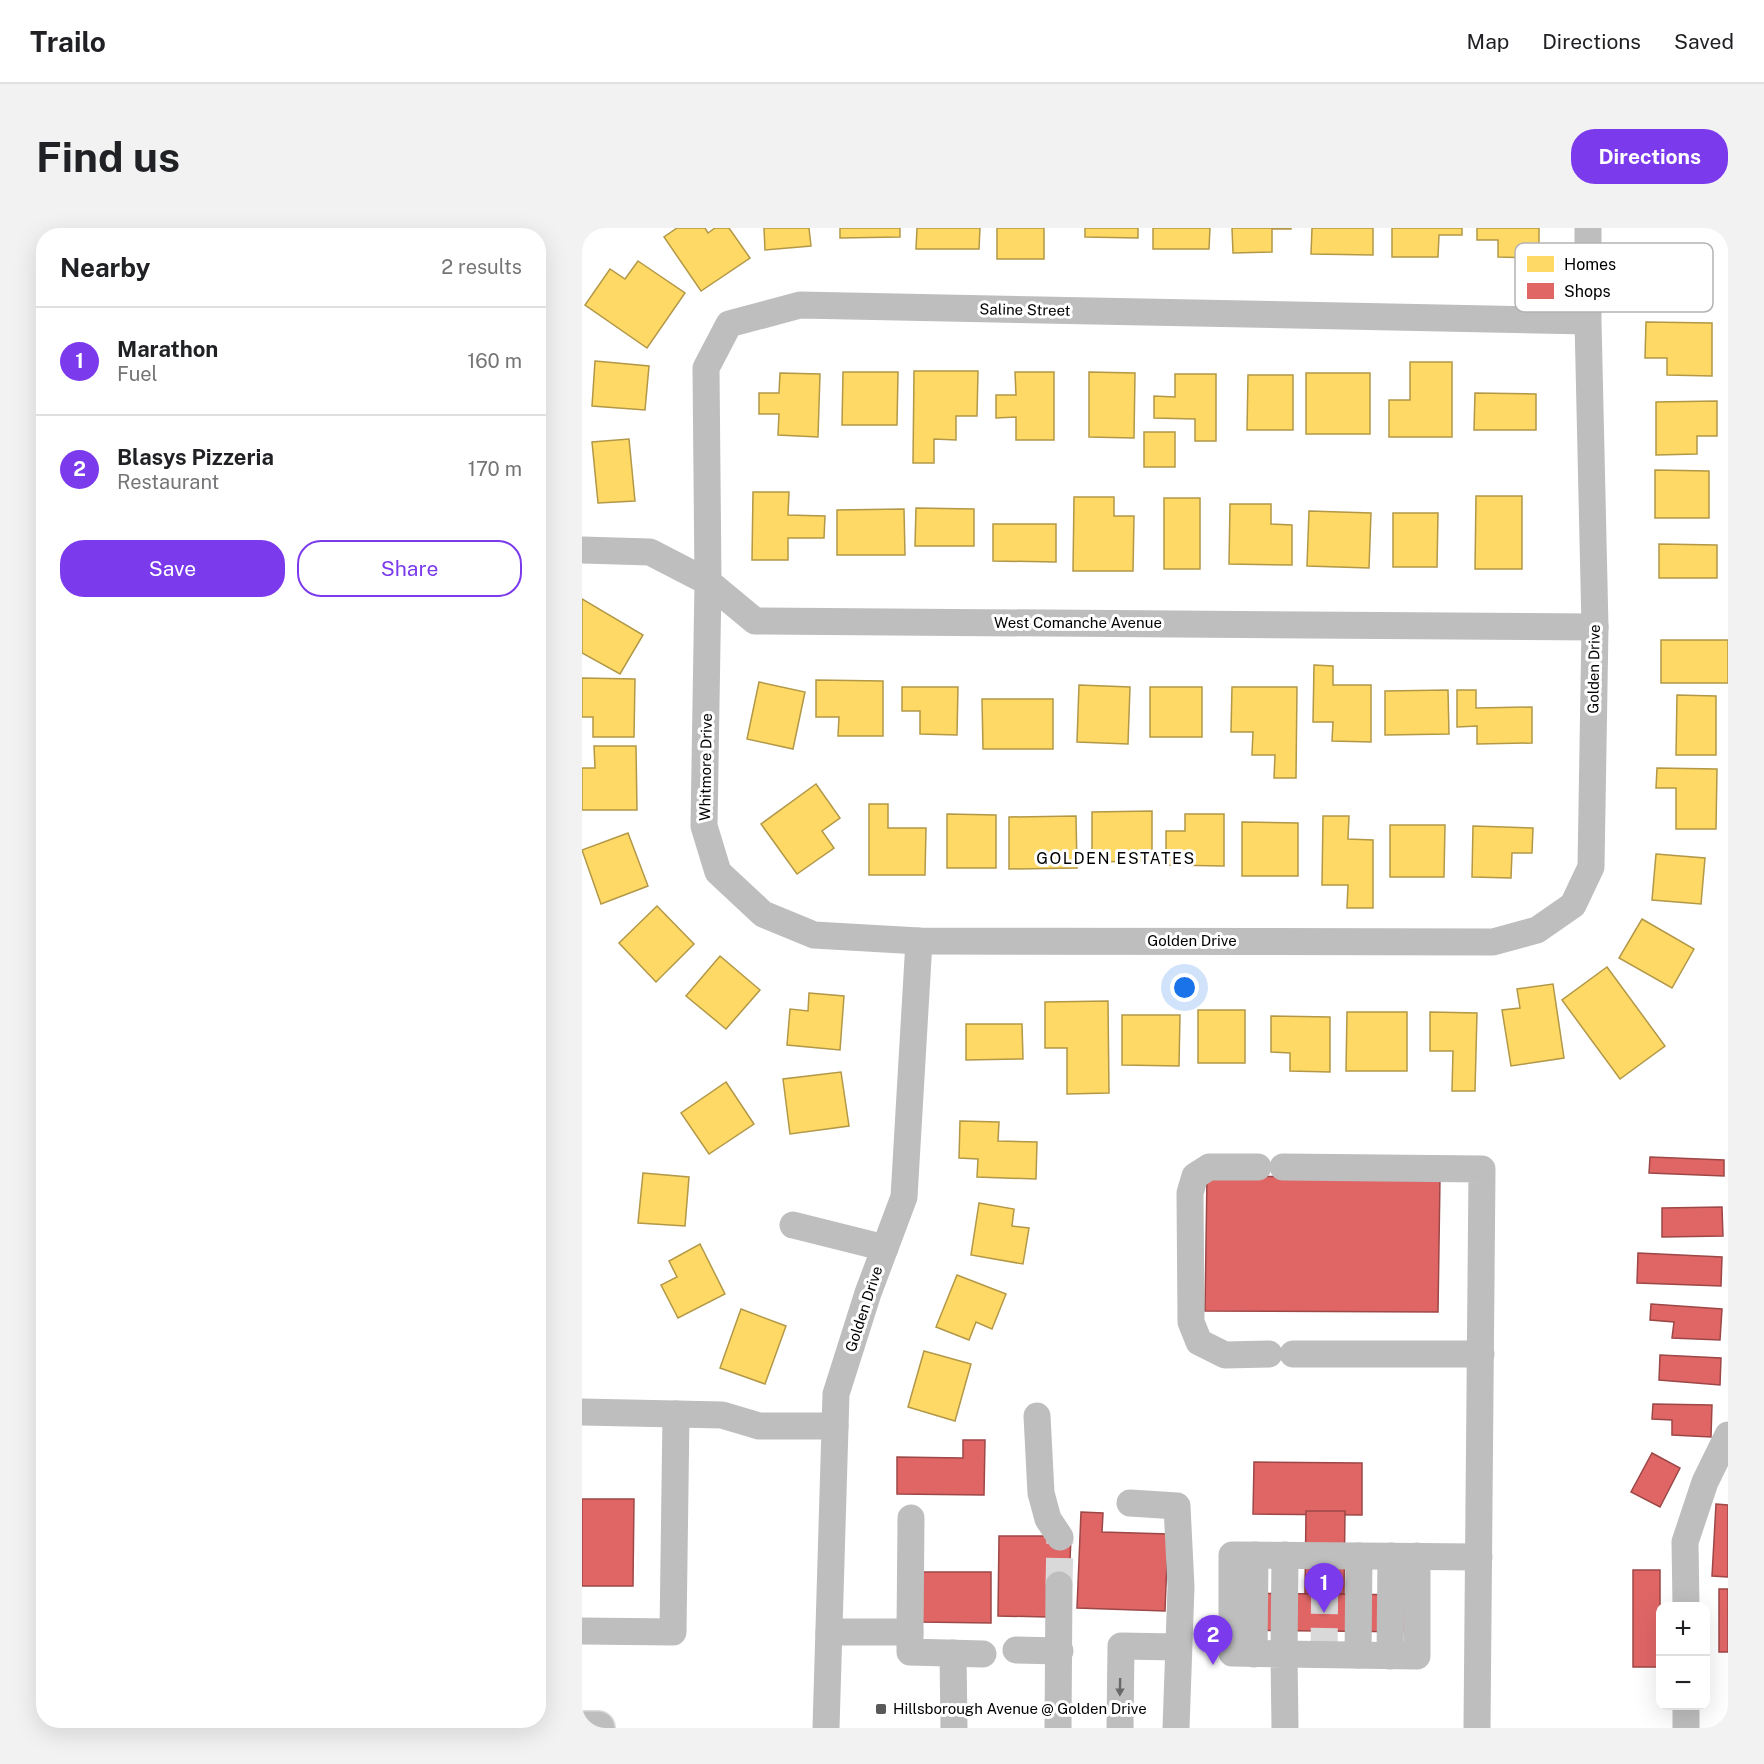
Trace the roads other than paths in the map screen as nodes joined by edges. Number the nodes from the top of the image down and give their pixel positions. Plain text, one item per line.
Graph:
1 (1588, 312) edge
2 (1588, 321) junction
3 (582, 550) edge
4 (708, 582) junction
5 (1595, 627) junction
6 (919, 941) junction
7 (793, 1225) dead end
8 (885, 1248) junction
9 (1481, 1354) junction
10 (582, 1412) edge
11 (676, 1413) junction
12 (1037, 1416) dead end
13 (835, 1426) junction
14 (1728, 1435) edge
15 (1130, 1503) dead end
16 (911, 1518) dead end
17 (1060, 1537) tunnel mouth
18 (1285, 1555) junction
19 (1359, 1556) junction
20 (1390, 1556) junction
21 (1418, 1556) junction
22 (1479, 1557) junction
23 (1059, 1585) tunnel mouth
24 (1686, 1602) edge
25 (582, 1631) edge
26 (829, 1632) junction
27 (910, 1632) junction
28 (1178, 1647) junction
29 (1016, 1650) dead end
30 (1060, 1651) junction
31 (953, 1653) junction
32 (983, 1654) dead end
33 (1284, 1654) junction
34 (1358, 1655) junction
35 (1390, 1656) junction
36 (1686, 1710) edge
37 (582, 1728) edge
38 (598, 1728) edge
39 (826, 1728) edge
40 (954, 1728) edge
41 (1058, 1728) edge
42 (1120, 1728) edge
43 (1176, 1728) edge
44 (1285, 1728) edge
45 (1477, 1728) edge
46 (1686, 1728) edge

1 - 2 street, Golden Drive
2 - 4 street, Saline Street
2 - 5 street, Golden Drive
3 - 4 street, West Comanche Avenue
4 - 5 street, West Comanche Avenue
4 - 6 street, Whitmore Drive
5 - 6 street, Golden Drive
6 - 8 street, Golden Drive
7 - 8 street
8 - 13 street, Golden Drive
9 - 9 street
9 - 22 street
10 - 11 street
11 - 13 street
11 - 25 street
12 - 17 street
13 - 26 street, Golden Drive
14 - 24 street
15 - 28 street
16 - 27 street
18 - 19 street
18 - 33 street
18 - 33 street
19 - 20 street
19 - 34 street
20 - 21 street
20 - 35 street
21 - 22 street
21 - 35 street
22 - 45 street
23 - 30 street
26 - 27 street
26 - 39 street, Golden Drive
27 - 31 street
28 -> 42 street
28 - 43 street
29 - 30 street
30 - 41 street
31 - 32 street
31 - 40 street
33 - 34 street
33 - 44 street
34 - 35 street
36 - 46 street
37 - 38 main road

